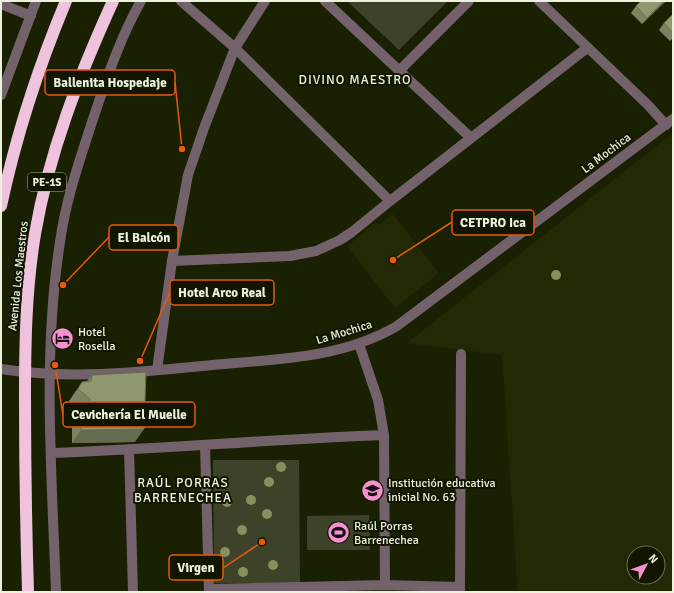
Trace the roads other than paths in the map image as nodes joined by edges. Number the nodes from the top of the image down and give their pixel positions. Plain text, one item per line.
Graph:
1 (36, 1) edge
2 (66, 1) edge
3 (113, 1) edge
4 (141, 1) edge
5 (181, 1) edge
6 (265, 1) edge
7 (325, 1) edge
8 (469, 1) edge
9 (539, 1) edge
10 (1, 4) edge
11 (30, 16) junction
12 (235, 48) junction
13 (587, 48) junction
14 (400, 70) junction
15 (1, 95) edge
16 (669, 122) edge
17 (471, 138) junction
18 (390, 201) junction
19 (1, 206) edge
20 (172, 261) junction
21 (359, 344) junction
22 (461, 354) dead end
23 (1, 369) edge
24 (157, 370) junction
25 (25, 373) junction
26 (49, 375) junction
27 (384, 435) junction
28 (205, 445) junction
29 (129, 449) junction
30 (51, 453) junction
31 (385, 586) junction
32 (209, 590) edge
33 (460, 590) edge
34 (28, 592) edge
35 (56, 592) edge
36 (133, 592) edge

1 - 11 street
2 - 19 highway
3 - 25 highway, Avenida Los Maestros / PE-1S
4 - 26 street
5 - 12 street
6 - 12 street
7 - 14 street
8 - 14 street
9 - 13 street
10 - 11 street
11 - 15 street
12 - 18 street
12 - 20 street
13 - 16 street
13 - 17 street
14 - 17 street
16 - 21 street, La Mochica
17 - 18 street
18 - 20 street
20 - 24 street
21 - 24 street, La Mochica
21 - 27 street
22 - 33 street
23 - 25 street, La Mochica
24 - 26 street, La Mochica
25 - 26 street, La Mochica
25 - 34 highway, Avenida Los Maestros / PE-1S
26 - 30 street
27 - 28 street
27 - 31 street
28 - 29 street
28 - 32 street
29 - 30 street
29 - 36 street
30 - 35 street
31 - 32 street
31 - 33 street

